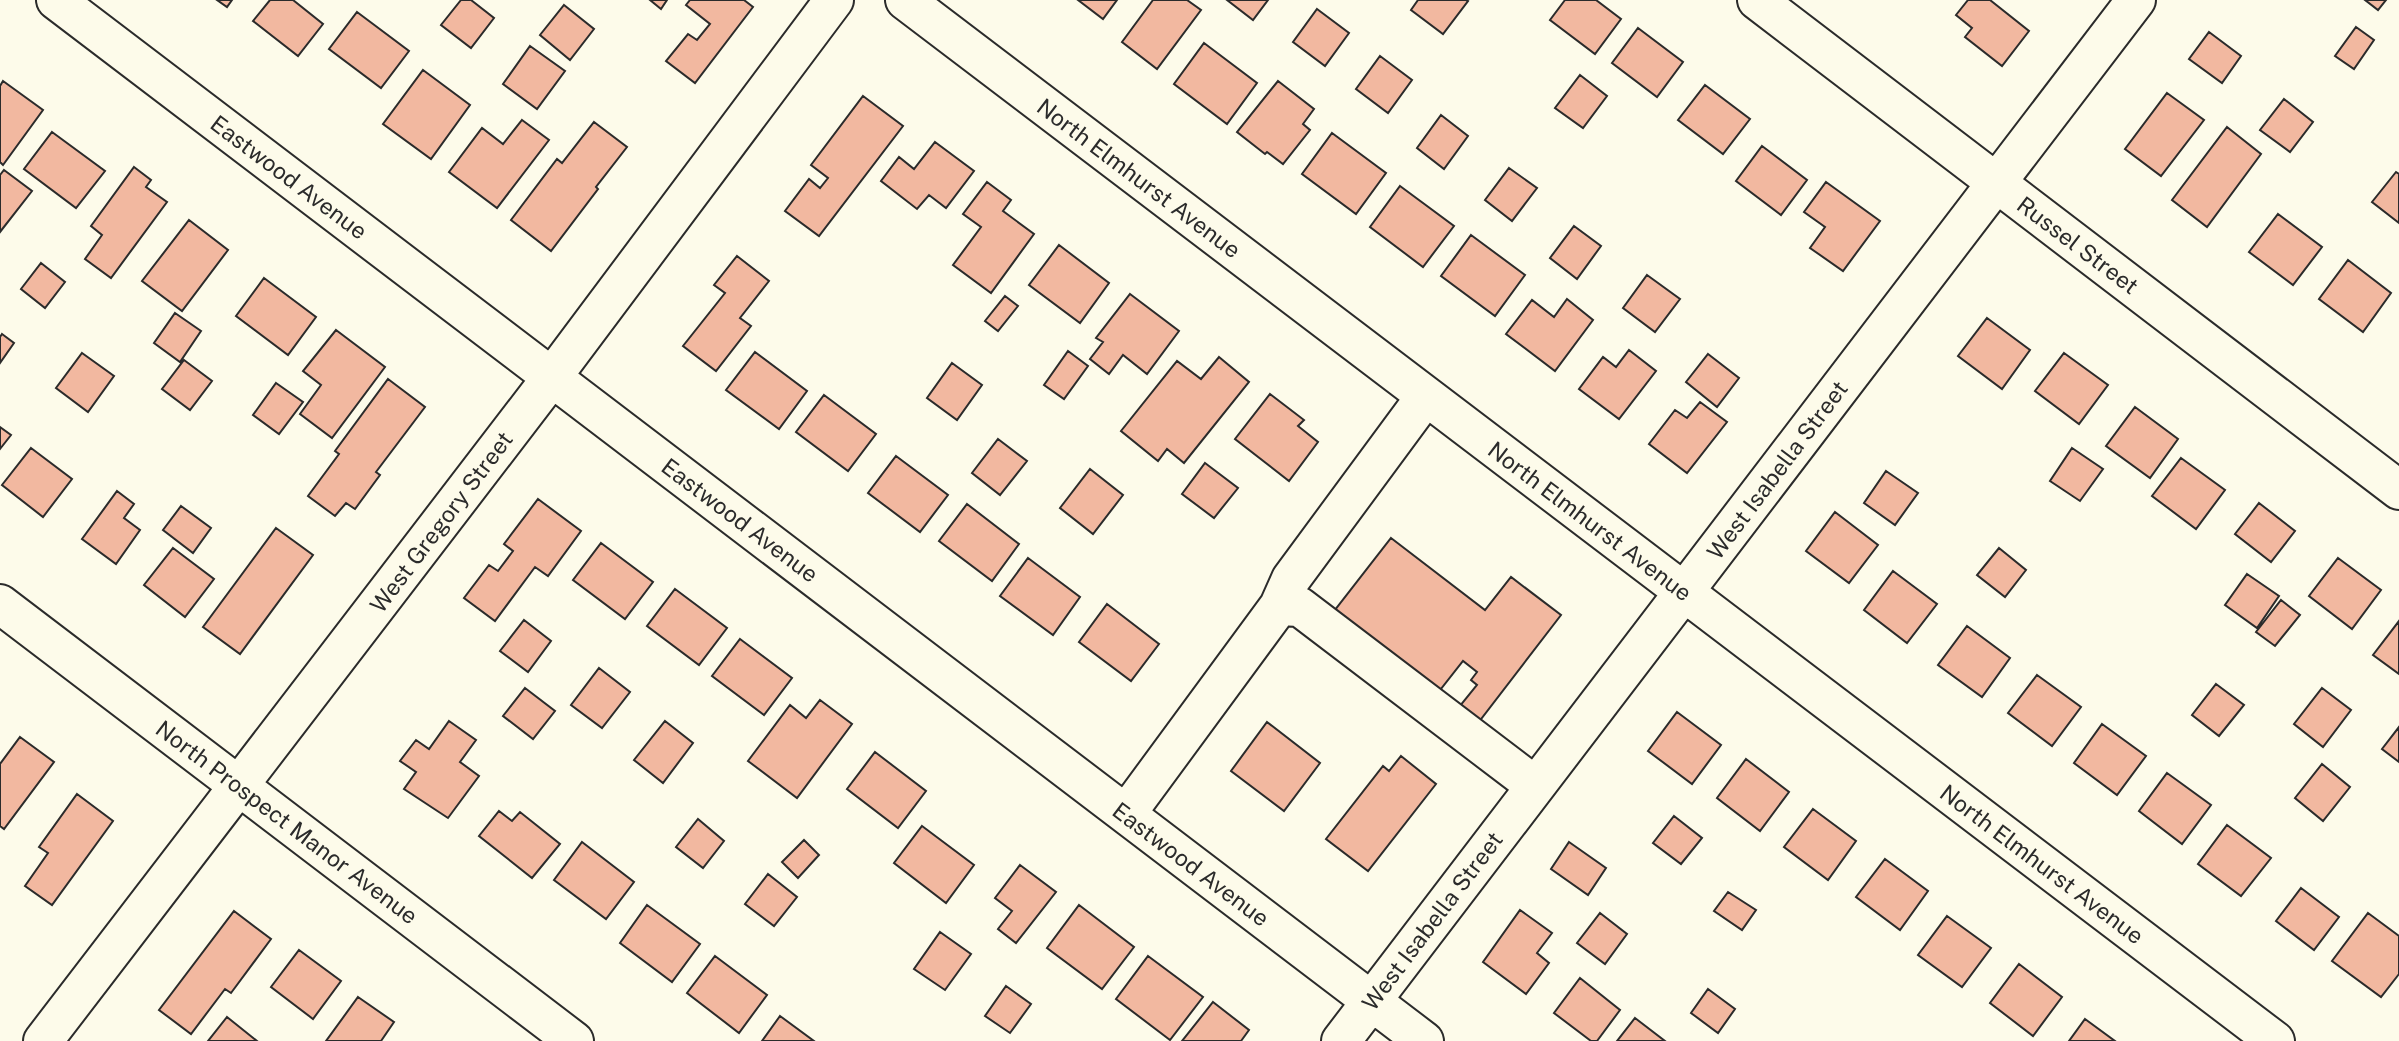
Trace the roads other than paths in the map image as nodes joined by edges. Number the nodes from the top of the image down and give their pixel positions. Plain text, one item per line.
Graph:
1 (56, 0) edge
2 (834, 0) edge
3 (905, 0) edge
4 (1756, 0) edge
5 (2136, 0) edge
6 (1997, 183) junction
7 (552, 377) junction
8 (1426, 396) junction
9 (2399, 490) edge
10 (1684, 592) junction
11 (0, 604) edge
12 (1279, 606) junction
13 (1534, 785) junction
14 (239, 786) junction
15 (1126, 814) junction
16 (1372, 1001) junction
17 (43, 1041) edge
18 (574, 1041) edge
19 (1341, 1041) edge
20 (1424, 1041) edge
21 (2275, 1041) edge

1 - 7 street, Eastwood Avenue
2 - 7 street, West Gregory Street
3 - 8 street, North Elmhurst Avenue
4 - 6 street, Russel Street
5 - 6 street, West Isabella Street
6 - 9 street, Russel Street
6 - 10 street, West Isabella Street
7 - 14 street, West Gregory Street
7 - 15 street, Eastwood Avenue
8 - 10 street, North Elmhurst Avenue
8 - 12 street
10 - 13 street, West Isabella Street
10 - 21 street, North Elmhurst Avenue
11 - 14 street, North Prospect Manor Avenue
12 - 13 street
12 - 15 street
13 - 16 street, West Isabella Street
14 - 17 street, West Gregory Street
14 - 18 street, North Prospect Manor Avenue
15 - 16 street, Eastwood Avenue
16 - 19 street, West Isabella Street
16 - 20 street, Eastwood Avenue

